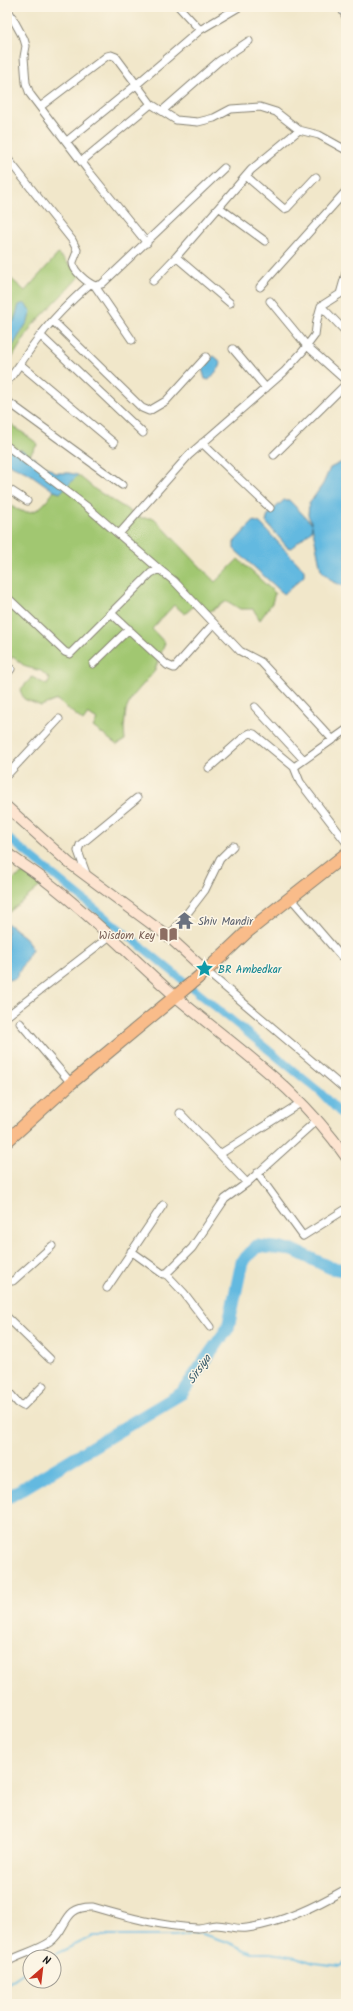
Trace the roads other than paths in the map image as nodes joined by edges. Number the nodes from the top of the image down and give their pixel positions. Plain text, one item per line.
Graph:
1 (179, 7) edge
2 (239, 7) edge
3 (341, 7) edge
4 (7, 8) edge
5 (346, 17) edge
6 (200, 30) junction
7 (249, 41) dead end
8 (136, 85) junction
9 (151, 104) junction
10 (40, 107) junction
11 (162, 111) junction
12 (299, 130) junction
13 (67, 140) junction
14 (346, 150) edge
15 (7, 158) edge
16 (82, 161) junction
17 (224, 168) dead end
18 (246, 176) junction
19 (316, 177) dead end
20 (346, 191) edge
21 (220, 208) junction
22 (265, 242) dead end
23 (147, 243) junction
24 (176, 257) junction
25 (346, 273) edge
26 (153, 280) dead end
27 (92, 285) junction
28 (260, 287) dead end
29 (340, 294) junction
30 (346, 300) edge
31 (270, 301) dead end
32 (230, 303) dead end
33 (321, 306) junction
34 (53, 321) junction
35 (346, 332) edge
36 (40, 335) junction
37 (132, 340) dead end
38 (308, 346) junction
39 (233, 349) dead end
40 (206, 357) dead end
41 (21, 365) junction
42 (346, 380) edge
43 (7, 382) edge
44 (346, 384) edge
45 (266, 388) junction
46 (7, 401) edge
47 (143, 433) dead end
48 (114, 443) dead end
49 (202, 443) junction
50 (7, 446) edge
51 (274, 455) dead end
52 (122, 485) dead end
53 (7, 488) edge
54 (27, 501) dead end
55 (270, 508) dead end
56 (118, 534) junction
57 (159, 569) junction
58 (7, 597) edge
59 (111, 613) junction
60 (214, 623) junction
61 (129, 630) junction
62 (93, 664) dead end
63 (255, 707) dead end
64 (59, 719) dead end
65 (346, 730) edge
66 (333, 740) junction
67 (304, 760) junction
68 (294, 767) junction
69 (209, 768) dead end
70 (7, 775) edge
71 (137, 798) dead end
72 (7, 807) edge
73 (346, 842) edge
74 (233, 846) dead end
75 (7, 853) edge
76 (346, 854) edge
77 (87, 876) junction
78 (290, 897) junction
79 (110, 936) junction
80 (169, 937) junction
81 (346, 962) edge
82 (201, 974) junction
83 (179, 993) junction
84 (7, 1016) edge
85 (20, 1023) dead end
86 (72, 1083) junction
87 (344, 1085) edge
88 (302, 1102) junction
89 (180, 1112) dead end
90 (318, 1118) junction
91 (7, 1141) edge
92 (220, 1154) junction
93 (346, 1157) edge
94 (258, 1173) junction
95 (247, 1183) junction
96 (163, 1205) dead end
97 (346, 1209) edge
98 (52, 1246) dead end
99 (131, 1251) junction
100 (166, 1274) junction
101 (7, 1281) edge
102 (107, 1288) dead end
103 (7, 1317) edge
104 (210, 1327) dead end
105 (50, 1359) dead end
106 (43, 1386) dead end
107 (7, 1390) edge
108 (346, 1889) edge
109 (7, 1962) edge

1 - 6 street
2 - 6 street
3 - 5 street
4 - 10 street
6 - 8 street
7 - 11 street
8 - 9 street
8 - 10 street
8 - 13 street
9 - 11 street
9 - 16 street
10 - 13 street
11 - 12 street
12 - 14 street
12 - 18 street
13 - 16 street
15 - 27 street
16 - 23 street
17 - 23 street
18 - 19 street
18 - 21 street
20 - 28 street
21 - 22 street
21 - 24 street
23 - 27 street
24 - 26 street
24 - 32 street
25 - 29 street
27 - 34 street
27 - 37 street
29 - 30 street
29 - 33 street
31 - 38 street
33 - 35 street
33 - 38 street
34 - 36 street
34 - 40 street
36 - 41 street
36 - 47 street
38 - 42 street
38 - 45 street
39 - 45 street
41 - 43 street
41 - 48 street
44 - 51 street
45 - 49 street
46 - 52 street
49 - 55 street
49 - 56 street
50 - 56 street
53 - 54 street
56 - 57 street
57 - 59 street
57 - 60 street
58 - 59 street
59 - 61 street
60 - 61 street
60 - 66 street
61 - 62 street
63 - 67 street
64 - 70 street
65 - 66 street
66 - 67 street
67 - 68 street
68 - 69 street
68 - 73 street
71 - 77 street
72 - 77 street
74 - 80 street
75 - 79 street
76 - 78 main road
77 - 80 street
78 - 81 street
78 - 82 main road
79 - 83 street
79 - 84 street
80 - 82 street
82 - 83 main road
82 - 87 street
83 - 86 main road
83 - 88 street
85 - 86 street
86 - 91 main road
88 - 90 street
88 - 92 street
89 - 92 street
90 - 93 street
90 - 94 street
92 - 95 street
94 - 95 street
94 - 97 street
95 - 100 street
96 - 99 street
98 - 101 street
99 - 100 street
99 - 102 street
100 - 104 street
103 - 105 street
106 - 107 street
108 - 109 street

